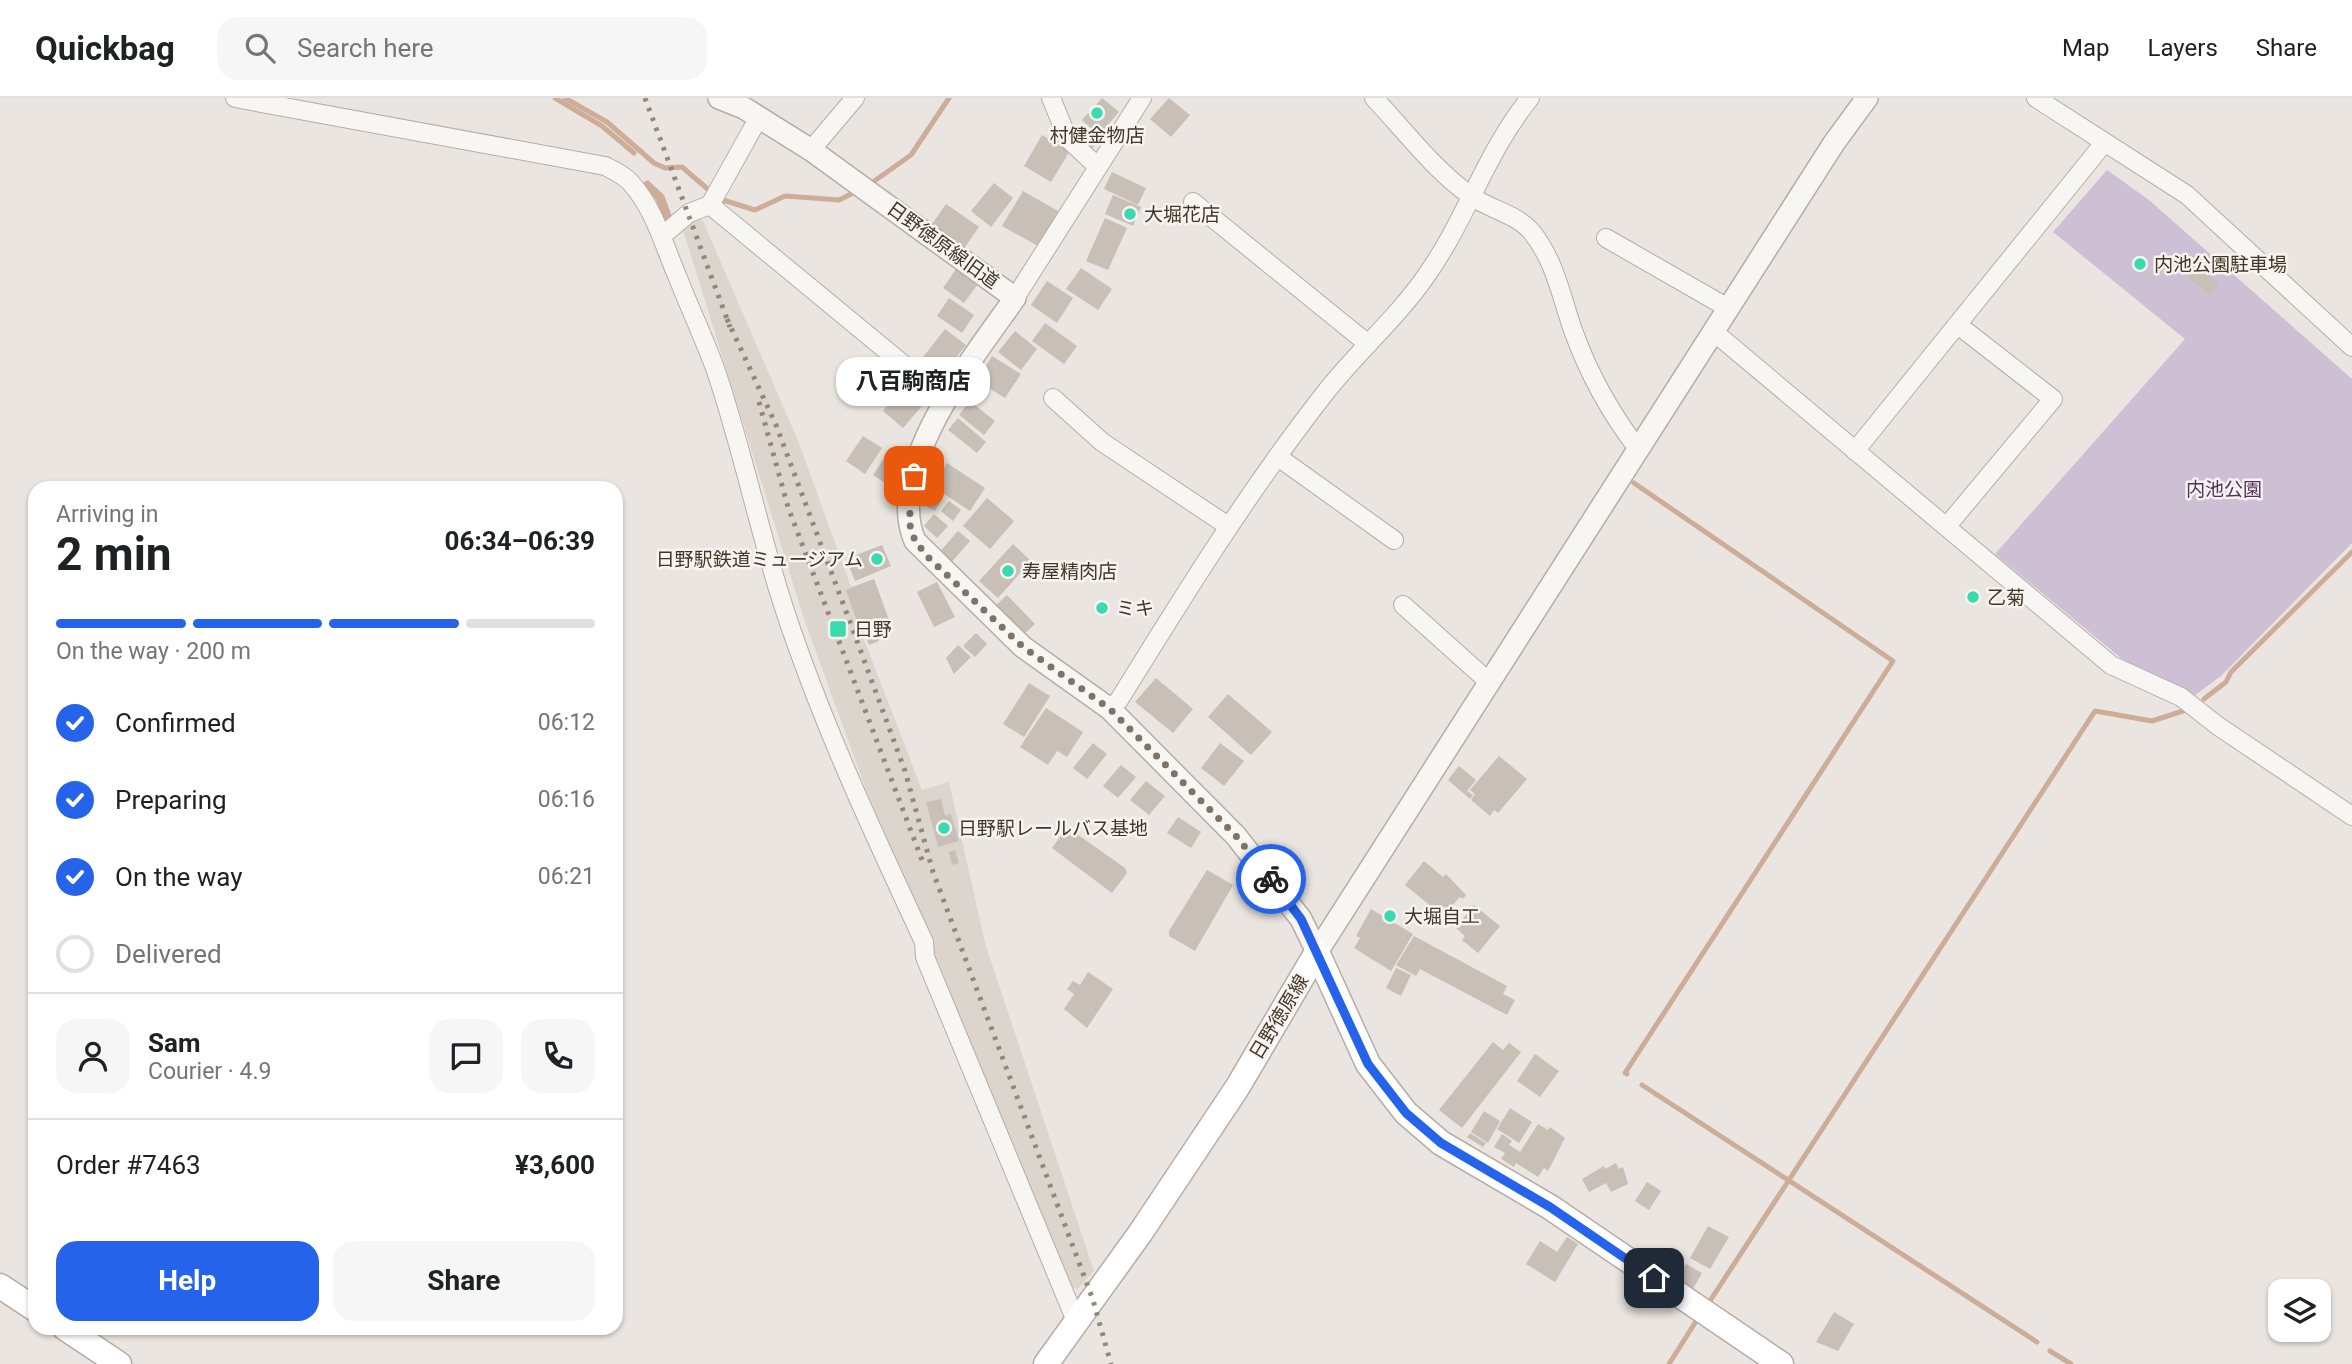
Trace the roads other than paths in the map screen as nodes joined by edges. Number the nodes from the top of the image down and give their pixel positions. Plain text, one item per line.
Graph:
1 (235, 98) edge
2 (719, 98) edge
3 (855, 98) edge
4 (1051, 98) edge
5 (1142, 98) edge
6 (1374, 98) edge
7 (1530, 98) edge
8 (1867, 98) edge
9 (2036, 98) edge
10 (759, 117) junction
11 (2104, 143) junction
12 (811, 150) junction
13 (1098, 167) junction
14 (1472, 197) junction
15 (1193, 202) dead end
16 (710, 205) junction
17 (662, 236) junction
18 (1606, 239) dead end
19 (1015, 298) junction
20 (1728, 308) junction
21 (1958, 325) junction
22 (1714, 332) junction
23 (1367, 344) junction
24 (2352, 347) edge
25 (944, 398) junction
26 (1053, 398) dead end
27 (1638, 449) junction
28 (1855, 451) junction
29 (1278, 457) junction
30 (1228, 526) junction
31 (1947, 526) junction
32 (1394, 540) dead end
33 (1403, 605) dead end
34 (1489, 682) junction
35 (1110, 709) junction
36 (2352, 816) edge
37 (1317, 952) junction
38 (0, 1286) edge
39 (28, 1304) edge
40 (1076, 1321) junction
41 (76, 1335) edge
42 (120, 1364) edge
43 (1046, 1364) edge
44 (1781, 1364) edge

1 - 17 street
2 - 10 street, 日野徳原線旧道
3 - 12 street
4 - 13 street
5 - 13 street
6 - 14 street
7 - 14 street
8 - 20 street
9 - 11 street
10 - 12 street, 日野徳原線旧道
10 - 16 street
11 - 21 street
11 - 24 street
12 - 19 street, 日野徳原線旧道
13 - 19 street
14 - 23 street
14 - 27 street
15 - 23 street
16 - 17 street
16 - 25 street
17 - 40 street
18 - 20 street
19 - 25 street, 日野徳原線旧道
20 - 22 street
21 - 28 street
21 - 31 street
22 - 27 street
22 - 28 street
23 - 29 street
25 - 35 street, 日野徳原線旧道
26 - 30 street
27 - 34 street
28 - 31 street
29 - 30 street
29 - 32 street
30 - 35 street
31 - 36 street
33 - 34 street
34 - 37 street
35 - 37 street, 日野徳原線旧道
37 - 40 main road, 日野徳原線
37 - 44 main road, 日野徳原線
38 - 39 main road
40 - 43 main road, 日野徳原線
41 - 42 main road

